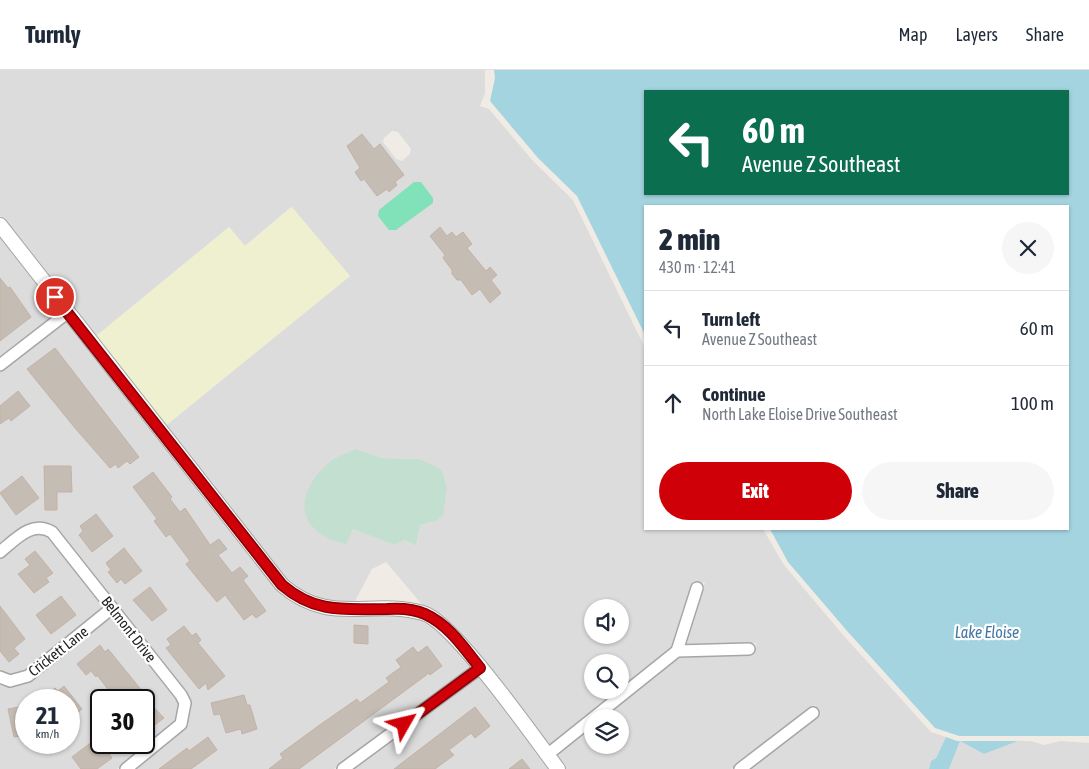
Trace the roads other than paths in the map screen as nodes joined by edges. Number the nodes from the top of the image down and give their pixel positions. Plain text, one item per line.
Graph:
1 (0, 225) edge
2 (67, 313) junction
3 (0, 364) edge
4 (0, 552) edge
5 (697, 588) dead end
6 (112, 608) junction
7 (750, 648) dead end
8 (677, 651) junction
9 (480, 668) junction
10 (0, 677) edge
11 (813, 713) dead end
12 (547, 755) junction
13 (126, 769) edge
14 (343, 769) edge
15 (558, 769) edge
16 (740, 769) edge

1 - 2 street
2 - 3 street
2 - 9 street
4 - 6 street, Belmont Drive
5 - 8 street
6 - 10 street, Crickett Lane
6 - 13 street, Belmont Drive
7 - 8 street
8 - 12 street
9 - 12 street
9 - 14 street
11 - 16 street
12 - 15 street

